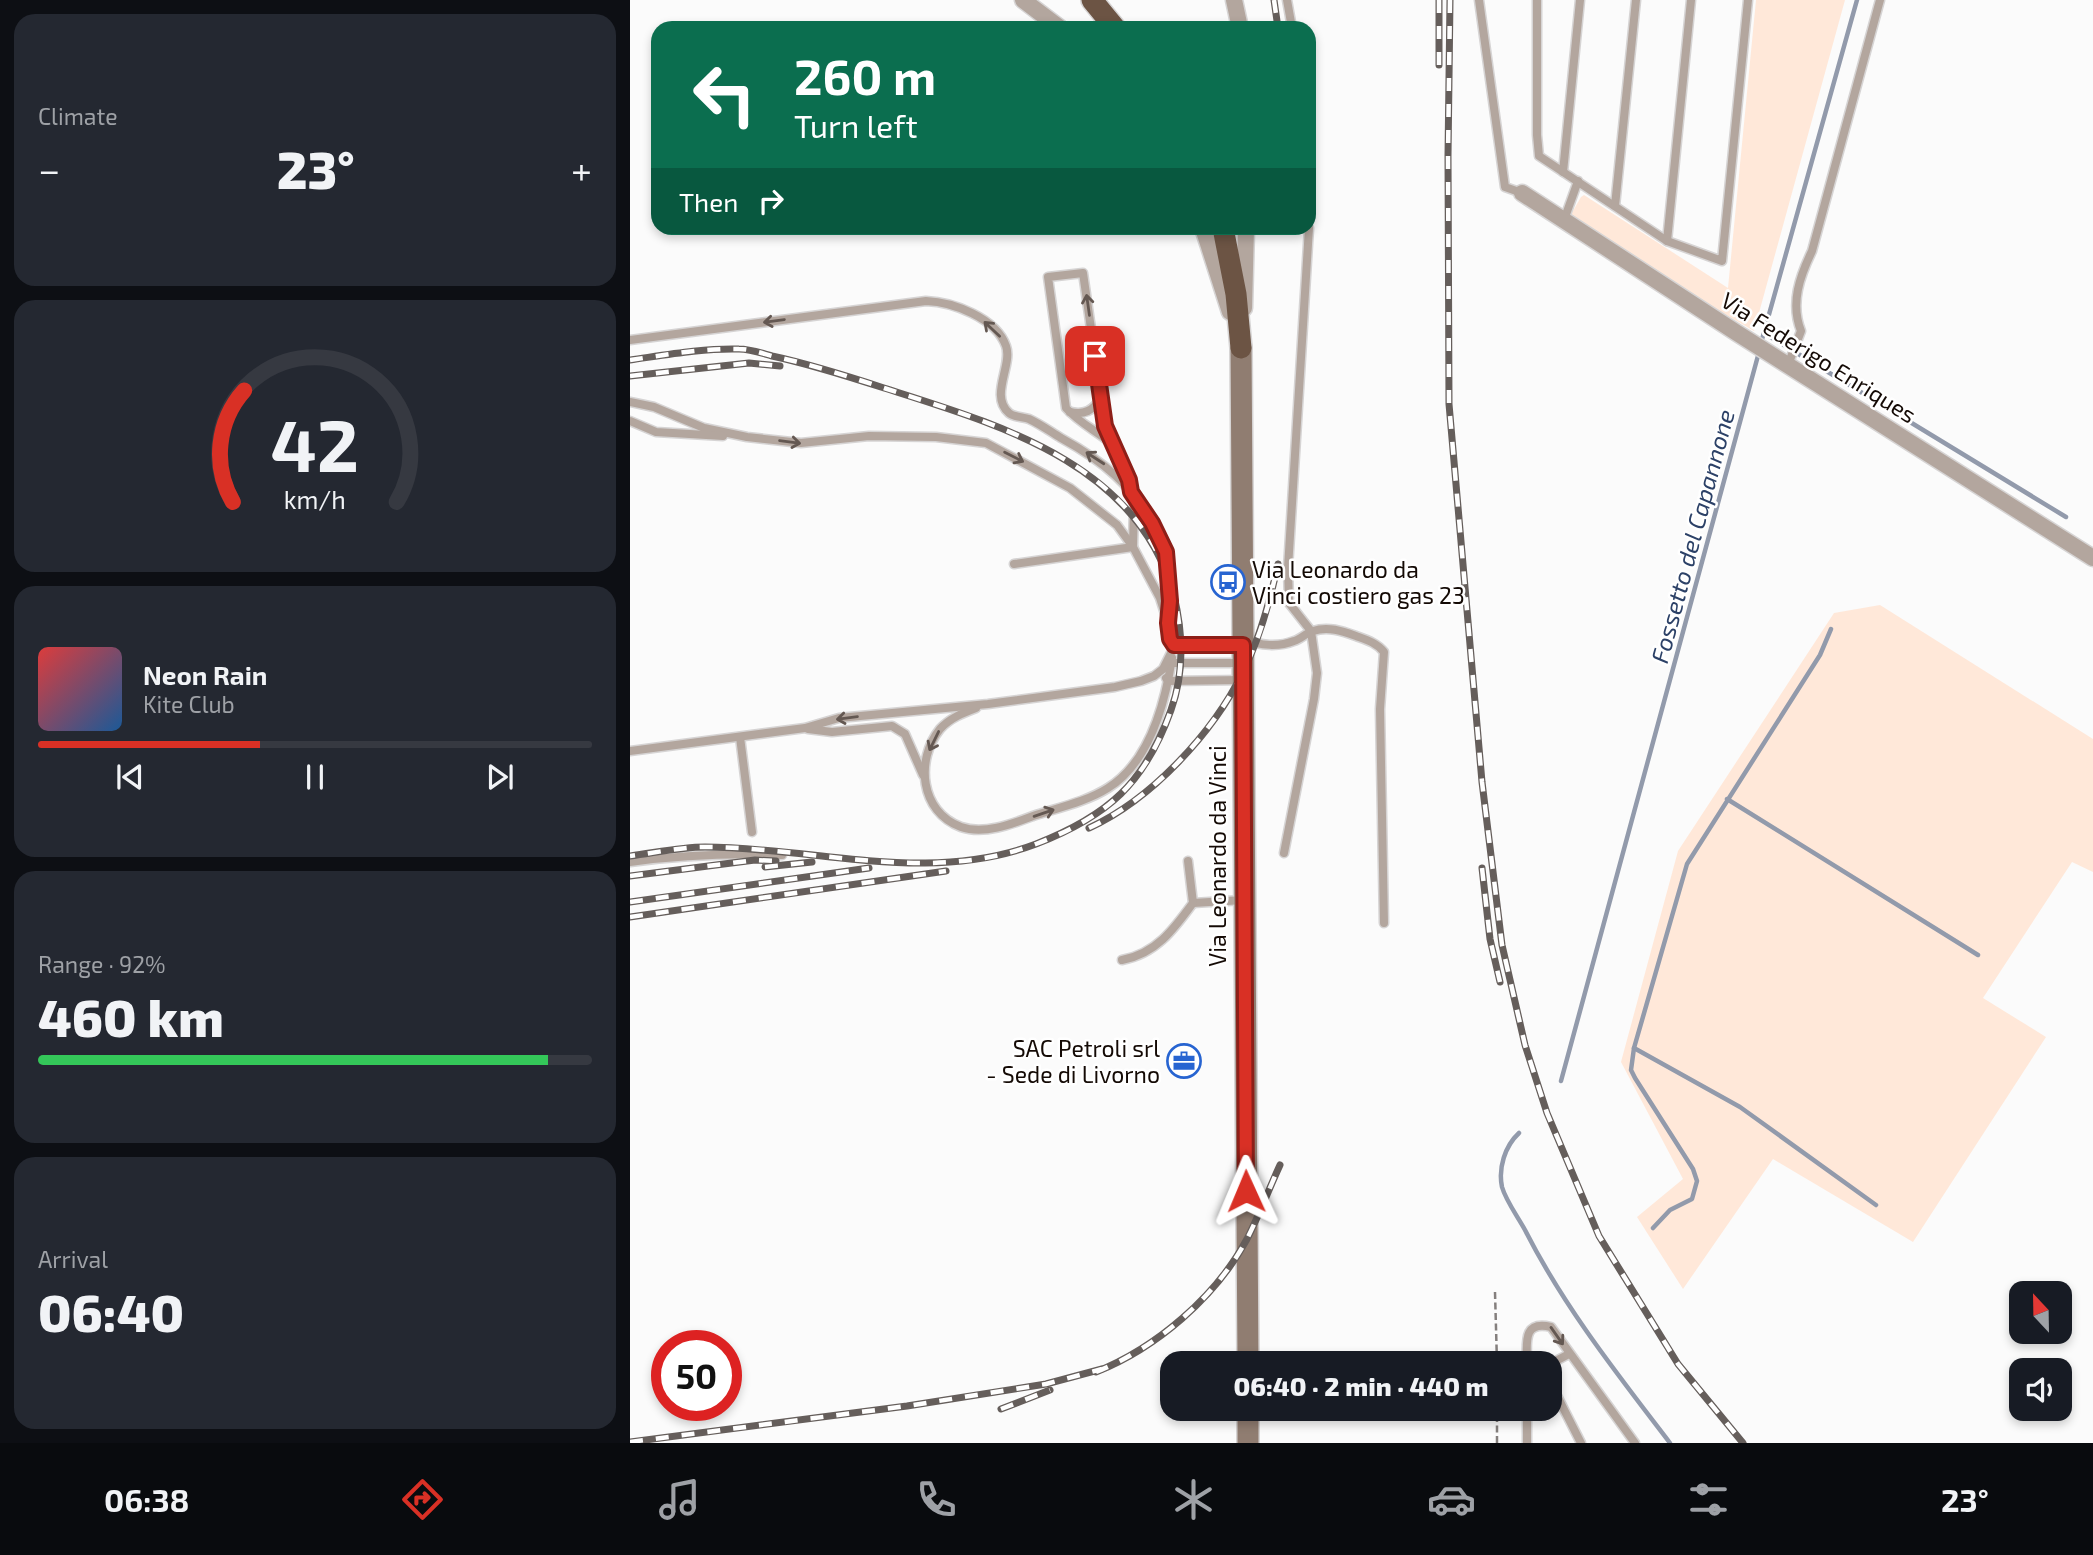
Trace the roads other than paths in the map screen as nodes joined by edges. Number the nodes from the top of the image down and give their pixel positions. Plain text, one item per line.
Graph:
1 (1024, 0) edge
2 (1092, 0) edge
3 (1234, 0) edge
4 (1287, 0) edge
5 (1479, 0) edge
6 (1537, 0) edge
7 (1580, 0) edge
8 (1636, 0) edge
9 (1691, 0) edge
10 (1748, 0) edge
11 (1880, 0) edge
12 (1051, 21) edge
13 (1109, 21) edge
14 (1238, 21) edge
15 (1291, 21) edge
16 (1563, 172) junction
17 (1578, 181) junction
18 (1521, 193) joint
19 (1615, 206) junction
20 (1564, 220) junction
21 (1205, 235) edge
22 (1224, 235) edge
23 (1246, 235) edge
24 (1308, 235) edge
25 (1667, 241) junction
26 (630, 340) edge
27 (1241, 348) junction
28 (1786, 360) junction
29 (1101, 398) junction
30 (630, 402) edge
31 (1070, 412) junction
32 (630, 421) edge
33 (747, 437) junction
34 (1112, 444) junction
35 (1131, 492) junction
36 (1133, 547) junction
37 (2093, 558) edge
38 (1014, 564) dead end
39 (1168, 623) junction
40 (1311, 631) junction
41 (1174, 645) junction
42 (1243, 656) junction
43 (1170, 662) junction
44 (1163, 668) junction
45 (1168, 681) junction
46 (988, 704) junction
47 (805, 728) junction
48 (740, 737) junction
49 (630, 751) edge
50 (923, 776) junction
51 (752, 832) dead end
52 (1284, 853) dead end
53 (782, 855) dead end
54 (1188, 861) dead end
55 (630, 862) edge
56 (1244, 900) junction
57 (1193, 903) junction
58 (1384, 923) dead end
59 (1122, 960) dead end
60 (1248, 1351) edge
61 (1527, 1351) edge
62 (1570, 1354) junction
63 (1562, 1358) edge
64 (1562, 1406) edge
65 (1248, 1421) edge
66 (1527, 1421) edge
67 (1248, 1443) edge
68 (1527, 1443) edge
69 (1581, 1443) edge
70 (1635, 1443) edge

1 - 12 street
2 - 13 highway
3 - 14 street
4 - 15 lane
5 - 18 lane
6 - 16 lane
7 - 16 lane
8 - 19 lane
9 - 25 lane
10 - 25 lane
11 - 28 lane
16 - 17 lane
17 - 19 lane
17 - 20 lane
18 - 20 street, Via Federigo Enriques
19 - 25 lane
20 - 28 street, Via Federigo Enriques
21 - 27 street, Via Leonardo da Vinci
22 - 27 highway
23 - 27 street, Via Leonardo da Vinci
24 - 40 lane
35 -> 26 lane
27 - 42 main road, Via Leonardo da Vinci
28 - 37 street, Via Federigo Enriques
29 - 31 lane
29 -> 31 lane
29 - 34 lane
30 - 33 lane
31 - 34 lane
32 - 33 lane
33 -> 36 lane
34 - 35 lane
35 - 36 lane
35 - 39 lane
36 - 38 lane
36 - 39 lane
39 - 41 lane
40 - 42 lane
40 - 52 lane
40 - 58 lane
41 - 42 lane
41 - 43 lane
42 - 43 lane
42 - 45 lane
42 - 56 main road, Via Leonardo da Vinci
43 - 44 lane
43 - 45 lane
44 - 45 lane
44 - 46 lane
50 -> 45 lane
46 -> 47 lane
46 -> 50 lane
47 - 48 lane
47 - 50 lane
48 - 49 lane
48 - 51 lane
53 - 55 lane
54 - 57 lane
56 - 57 lane
56 - 60 main road, Via Leonardo da Vinci
57 - 59 lane
61 -> 62 lane
62 - 63 lane
62 - 70 lane
64 - 69 lane
65 - 67 main road
66 - 68 lane

